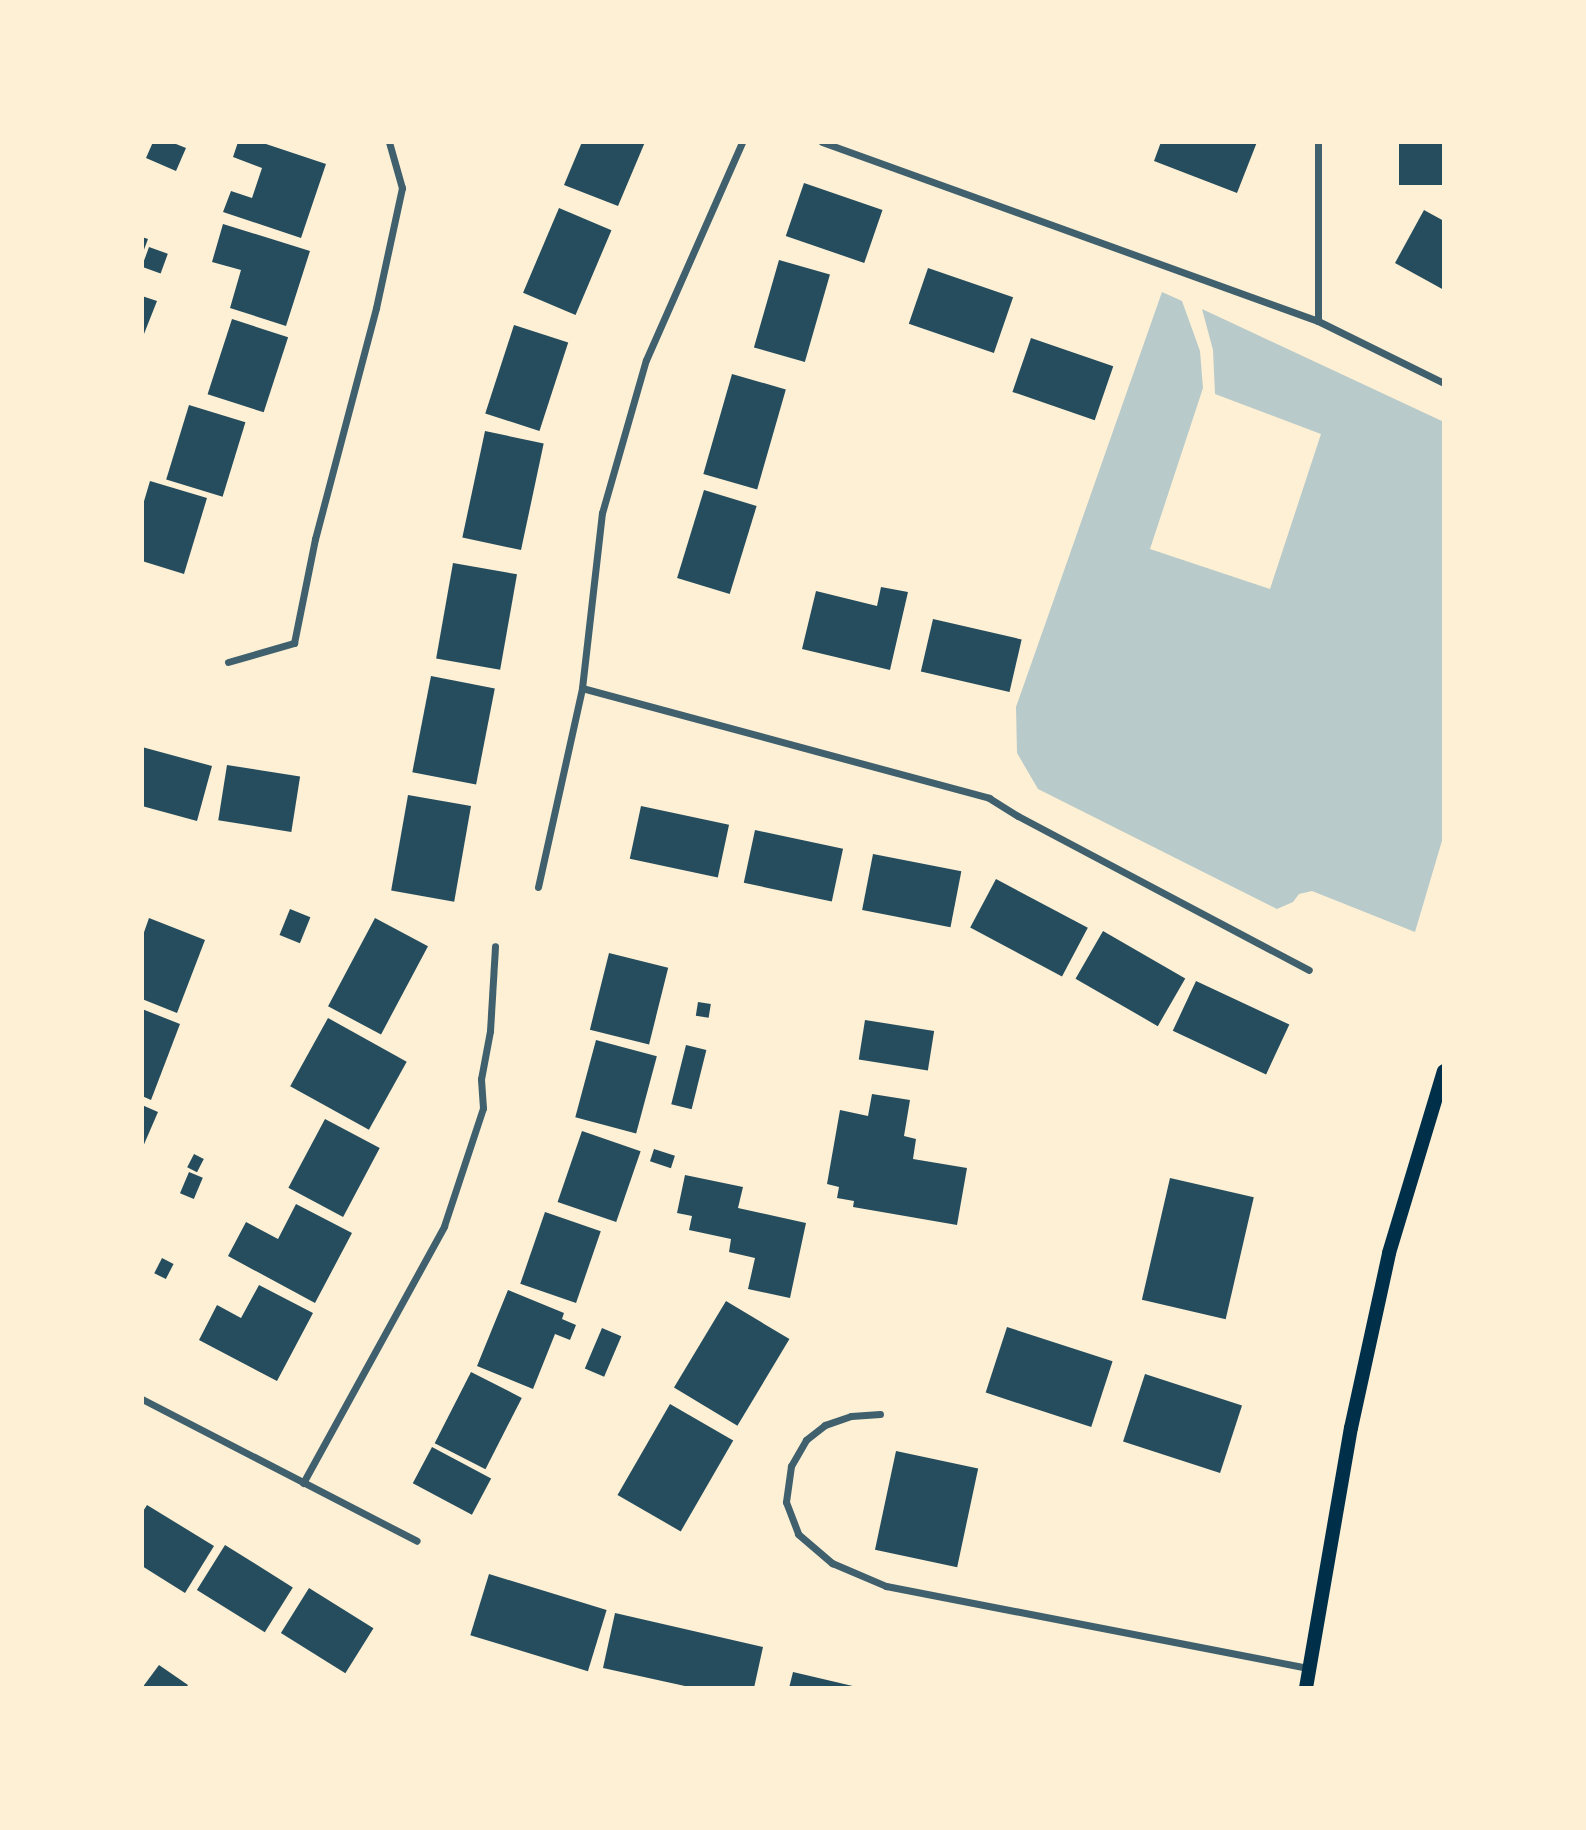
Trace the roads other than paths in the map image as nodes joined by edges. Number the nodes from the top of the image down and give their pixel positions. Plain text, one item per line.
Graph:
1 (389, 142) edge
2 (742, 142) edge
3 (822, 142) edge
4 (1318, 142) edge
5 (1318, 321) junction
6 (1444, 383) edge
7 (228, 662) dead end
8 (582, 688) junction
9 (538, 887) dead end
10 (495, 946) dead end
11 (1308, 970) dead end
12 (1444, 1071) edge
13 (142, 1399) edge
14 (880, 1414) dead end
15 (303, 1483) junction
16 (417, 1542) dead end
17 (1310, 1668) junction
18 (1306, 1688) edge

1 - 7 street
2 - 8 street
3 - 5 street
4 - 5 street
5 - 6 street
8 - 9 street
8 - 11 street
10 - 15 street
12 - 17 main road
13 - 15 street
14 - 17 street
15 - 16 street
17 - 18 main road

